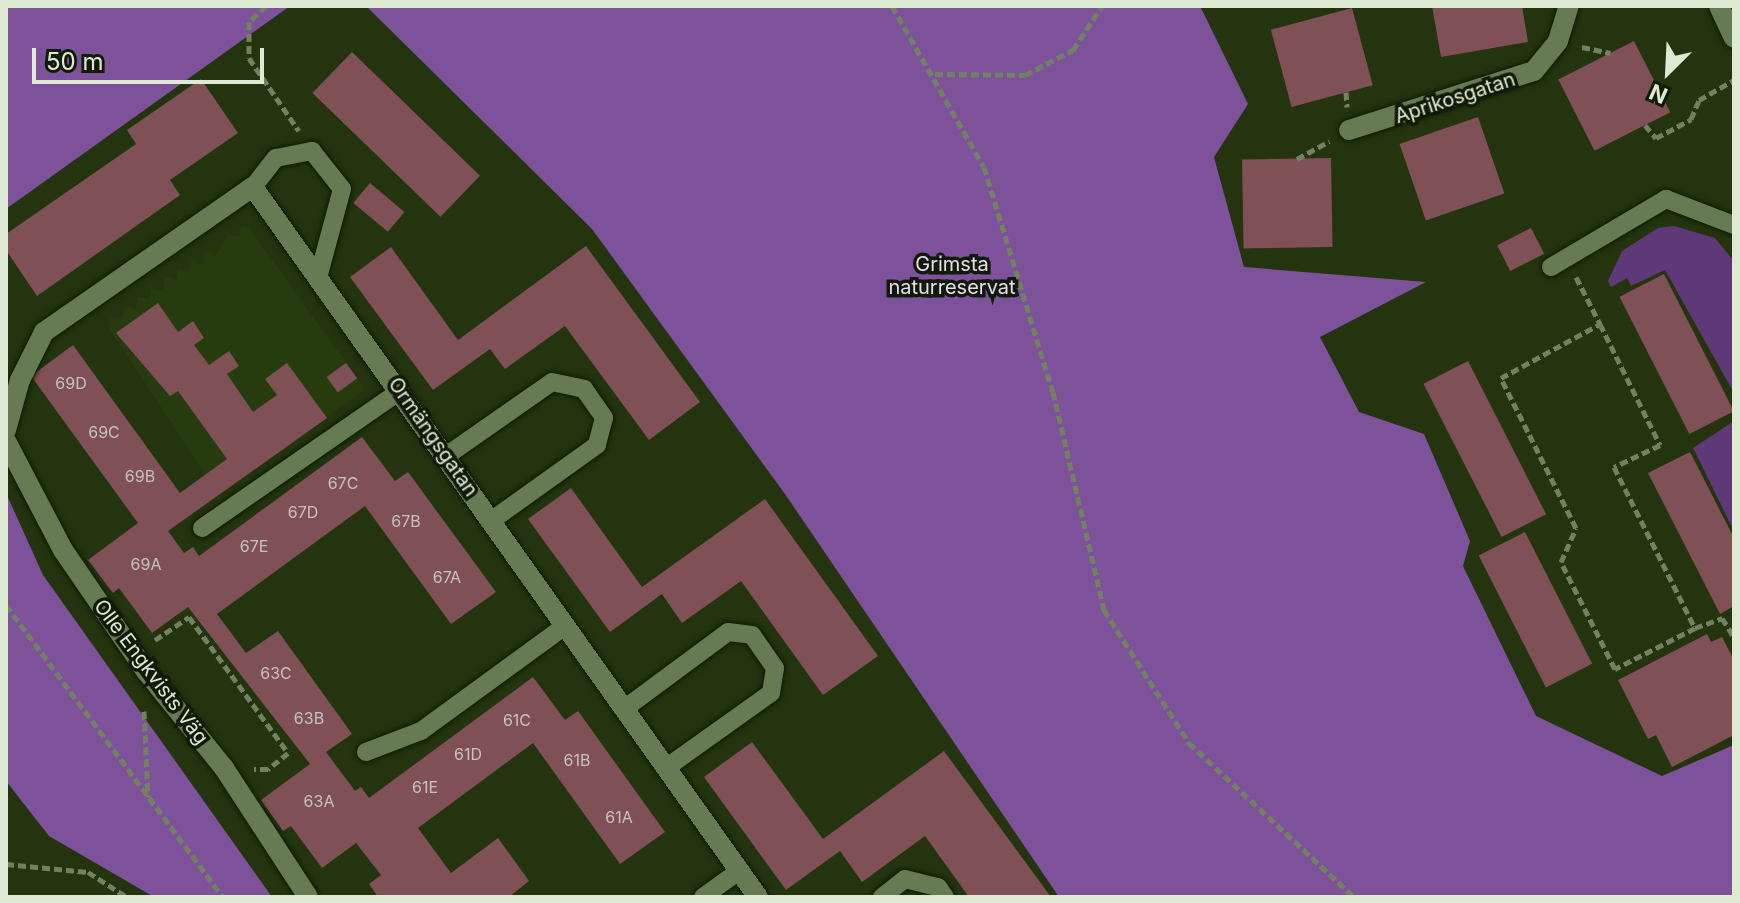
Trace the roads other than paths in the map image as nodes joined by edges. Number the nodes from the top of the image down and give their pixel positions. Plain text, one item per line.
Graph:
1 (1569, 6) edge
2 (1719, 6) edge
3 (1734, 38) edge
4 (1349, 130) road end
5 (253, 187) junction
6 (1734, 225) edge
7 (1558, 262) road end
8 (319, 274) junction
9 (400, 391) junction
10 (6, 430) edge
11 (6, 441) edge
12 (446, 456) junction
13 (491, 521) junction
14 (202, 528) dead end
15 (565, 626) junction
16 (624, 709) junction
17 (366, 752) dead end
18 (666, 768) junction
19 (739, 871) junction
20 (308, 897) edge
21 (703, 897) edge
22 (758, 897) edge
23 (882, 897) edge
24 (945, 897) edge

1 - 4 street, Aprikosgatan
2 - 3 street
5 - 8 street, Ormängsgatan
5 - 8 lane
5 - 10 street
6 - 7 lane
8 - 9 street, Ormängsgatan
9 - 12 street, Ormängsgatan
9 - 14 lane
11 - 20 street, Olle Engkvists Väg
12 - 13 street, Ormängsgatan
12 - 13 lane
13 - 15 street, Ormängsgatan
15 - 16 street, Ormängsgatan
15 - 17 lane
16 - 18 street, Ormängsgatan
16 - 18 lane
18 - 19 street, Ormängsgatan
19 - 21 lane
19 - 22 street, Ormängsgatan
23 - 24 lane

